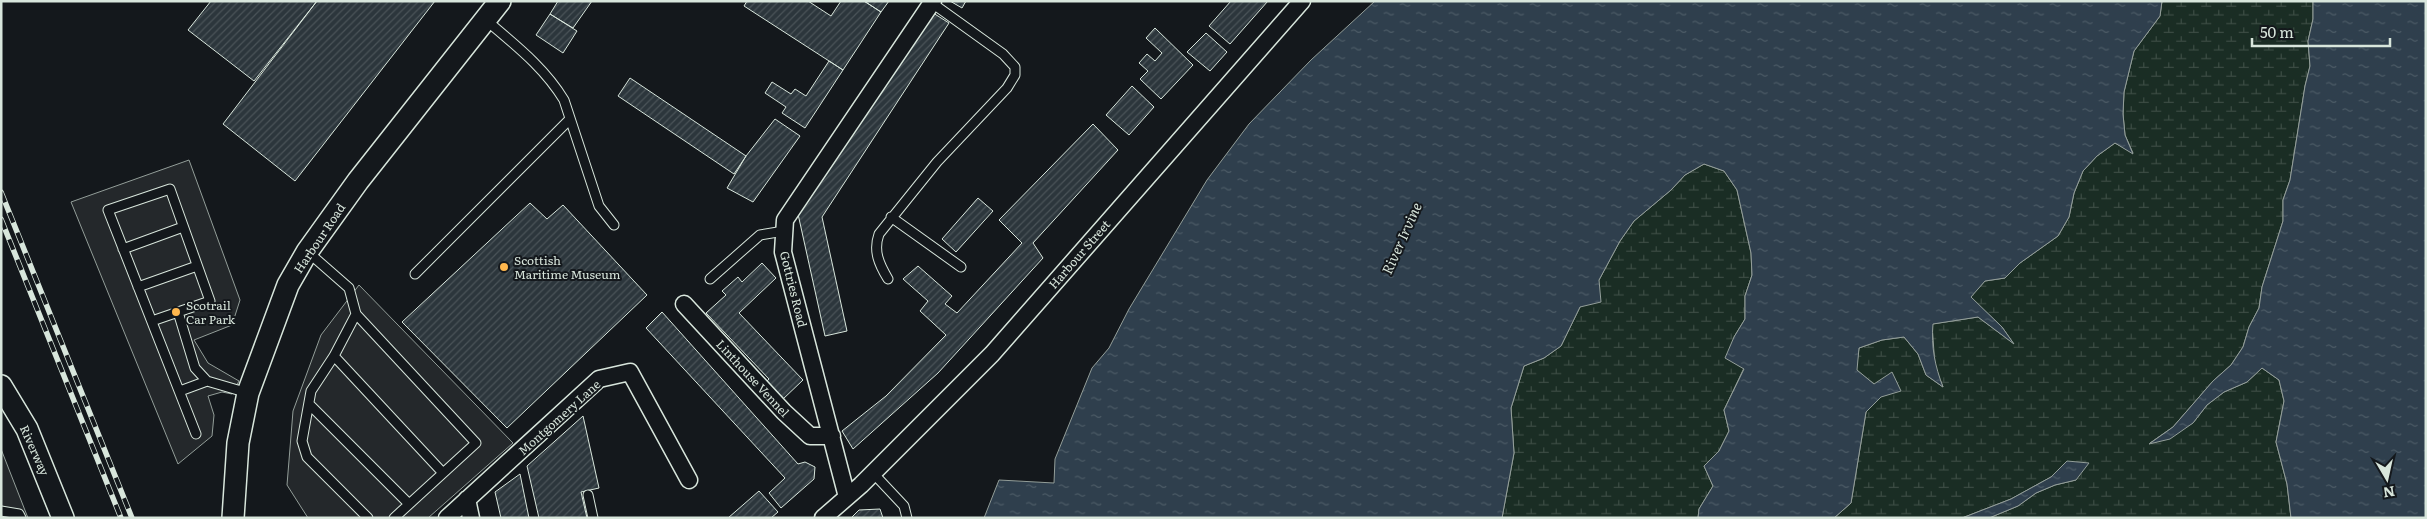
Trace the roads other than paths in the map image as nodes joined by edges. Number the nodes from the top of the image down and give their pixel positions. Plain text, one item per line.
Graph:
1 (500, 1) edge
2 (1302, 1) edge
3 (932, 2) edge
4 (486, 20) junction
5 (569, 120) junction
6 (891, 217) junction
7 (614, 225) dead end
8 (183, 227) junction
9 (784, 231) junction
10 (123, 249) junction
11 (308, 252) junction
12 (198, 266) junction
13 (961, 267) dead end
14 (415, 274) dead end
15 (710, 279) dead end
16 (888, 279) dead end
17 (138, 287) junction
18 (684, 304) dead end
19 (178, 312) junction
20 (356, 314) junction
21 (152, 321) junction
22 (334, 356) junction
23 (207, 381) junction
24 (1, 386) edge
25 (180, 391) junction
26 (248, 393) junction
27 (309, 404) junction
28 (196, 434) dead end
29 (832, 436) junction
30 (443, 473) junction
31 (873, 473) junction
32 (689, 480) dead end
33 (588, 495) dead end
34 (847, 497) junction
35 (467, 499) junction
36 (409, 504) junction
37 (1, 511) edge
38 (20, 518) edge
39 (63, 518) edge
40 (233, 518) edge
41 (368, 518) edge
42 (394, 518) edge
43 (447, 518) edge
44 (471, 518) edge
45 (593, 518) edge
46 (823, 518) edge
47 (908, 518) edge

1 - 4 street, Harbour Road
2 - 31 street, Harbour Street
3 - 6 lane
3 - 9 street, Gottries Road
4 - 5 lane
4 - 11 street, Harbour Road
5 - 7 lane
5 - 14 lane
6 - 13 lane
6 - 16 lane
8 - 10 lane
8 - 10 lane
8 - 12 lane
9 - 15 lane
9 - 29 street, Gottries Road
10 - 17 lane
11 - 20 lane
11 - 26 street, Harbour Road
12 - 17 lane
12 - 19 lane
17 - 21 lane
18 - 29 street, Linthouse Vennel
19 - 21 lane
19 - 23 lane
20 - 22 lane
20 - 30 lane
21 - 25 lane
22 - 27 lane
22 - 30 lane
23 - 25 lane
23 - 26 lane
24 - 39 street, Riverway
25 - 28 lane
26 - 40 street, Harbour Road
27 - 36 lane
27 - 41 lane
29 - 34 street, Gottries Road
30 - 36 lane
31 - 34 street, Harbour Street
31 - 47 lane
32 - 35 street, Montgomery Lane
33 - 45 lane
34 - 46 street, Harbour Street
35 - 43 street, Montgomery Lane
35 - 44 street
36 - 42 lane
37 - 38 lane

